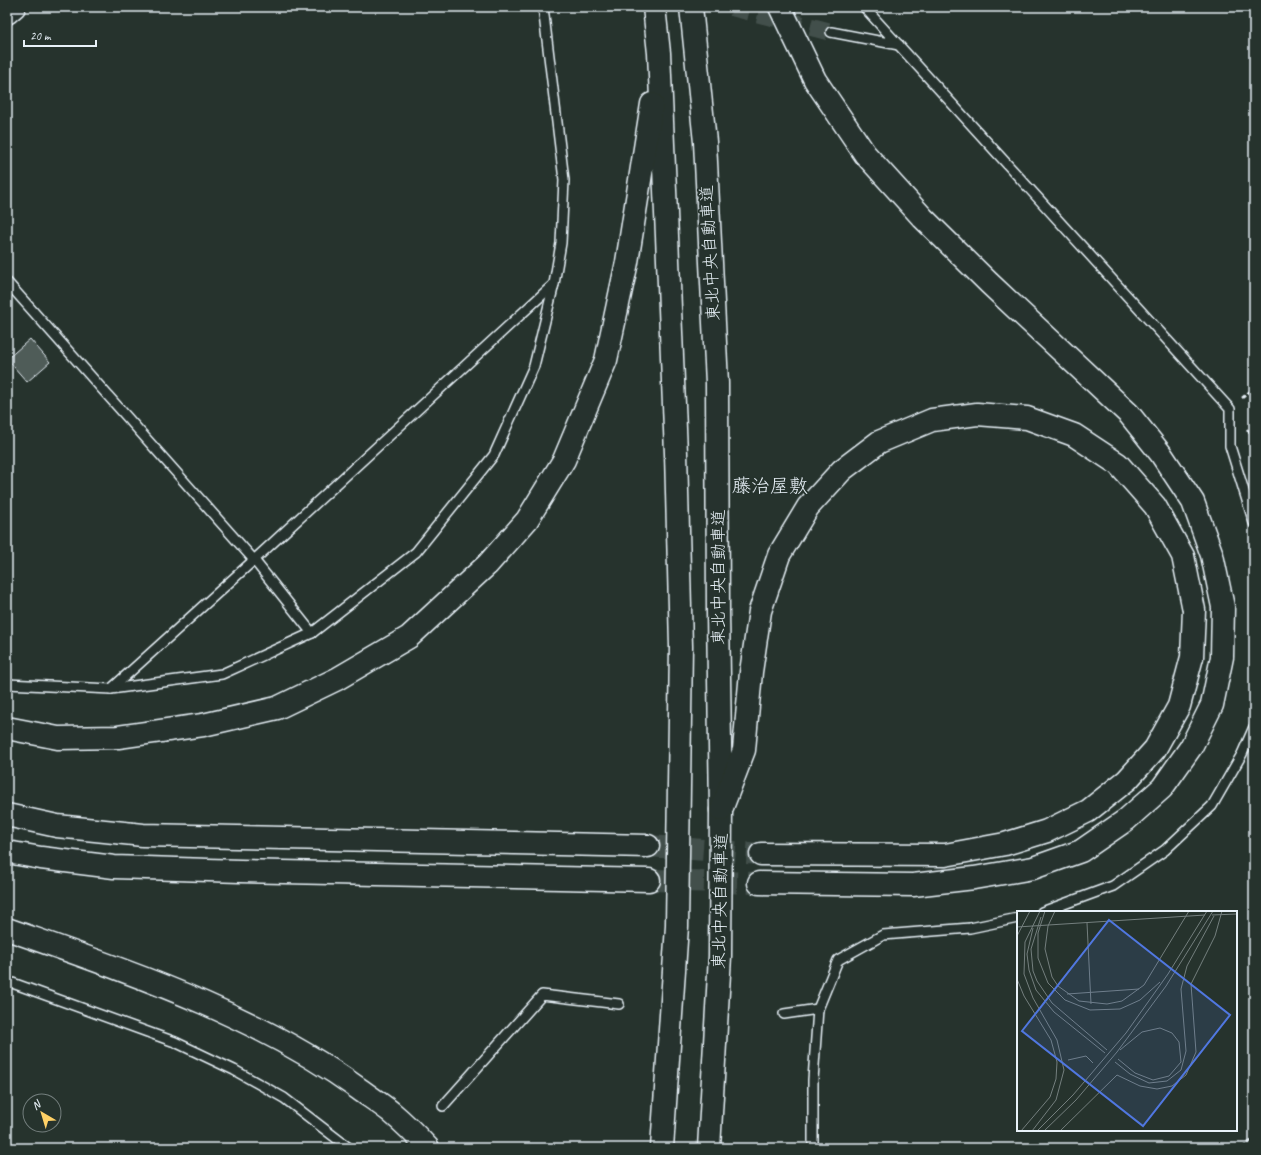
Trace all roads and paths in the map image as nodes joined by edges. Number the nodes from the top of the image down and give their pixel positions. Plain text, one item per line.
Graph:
1 (14, 7) edge
2 (543, 7) edge
3 (654, 7) edge
4 (691, 7) edge
5 (780, 7) edge
6 (864, 7) edge
7 (7, 13) edge
8 (830, 32) tunnel mouth
9 (899, 45) junction
10 (659, 53) junction
11 (7, 282) edge
12 (554, 284) junction
13 (1254, 523) edge
14 (254, 560) junction
15 (312, 633) junction
16 (7, 684) edge
17 (111, 689) junction
18 (1254, 727) edge
19 (7, 728) edge
20 (721, 810) junction
21 (7, 815) edge
22 (648, 846) tunnel mouth
23 (7, 852) edge
24 (761, 854) tunnel mouth
25 (649, 880) tunnel mouth
26 (759, 883) tunnel mouth
27 (1045, 911) edge
28 (1017, 918) edge
29 (7, 929) edge
30 (7, 981) edge
31 (619, 1004) dead end
32 (818, 1009) junction
33 (784, 1014) dead end
34 (443, 1106) dead end
35 (1254, 1138) edge
36 (349, 1148) edge
37 (428, 1148) edge
38 (662, 1148) edge
39 (709, 1148) edge
40 (813, 1148) edge
41 (1243, 1148) edge

1 - 7 main road
2 - 12 lane
3 - 10 main road
4 - 20 main road, 東北中央自動車道
5 - 26 main road
6 - 9 lane
8 - 9 lane
9 - 13 lane
10 - 19 main road
10 - 38 main road
11 - 14 lane
12 - 14 lane
12 - 15 lane
14 - 15 lane
14 - 17 lane
15 - 17 lane
16 - 17 lane
18 - 27 lane
20 - 24 main road
20 - 39 main road, 東北中央自動車道
21 - 22 main road
23 - 25 main road
28 - 32 lane
29 - 37 main road
30 - 36 lane
31 - 34 lane
32 - 33 lane
32 - 40 lane
35 - 41 path

